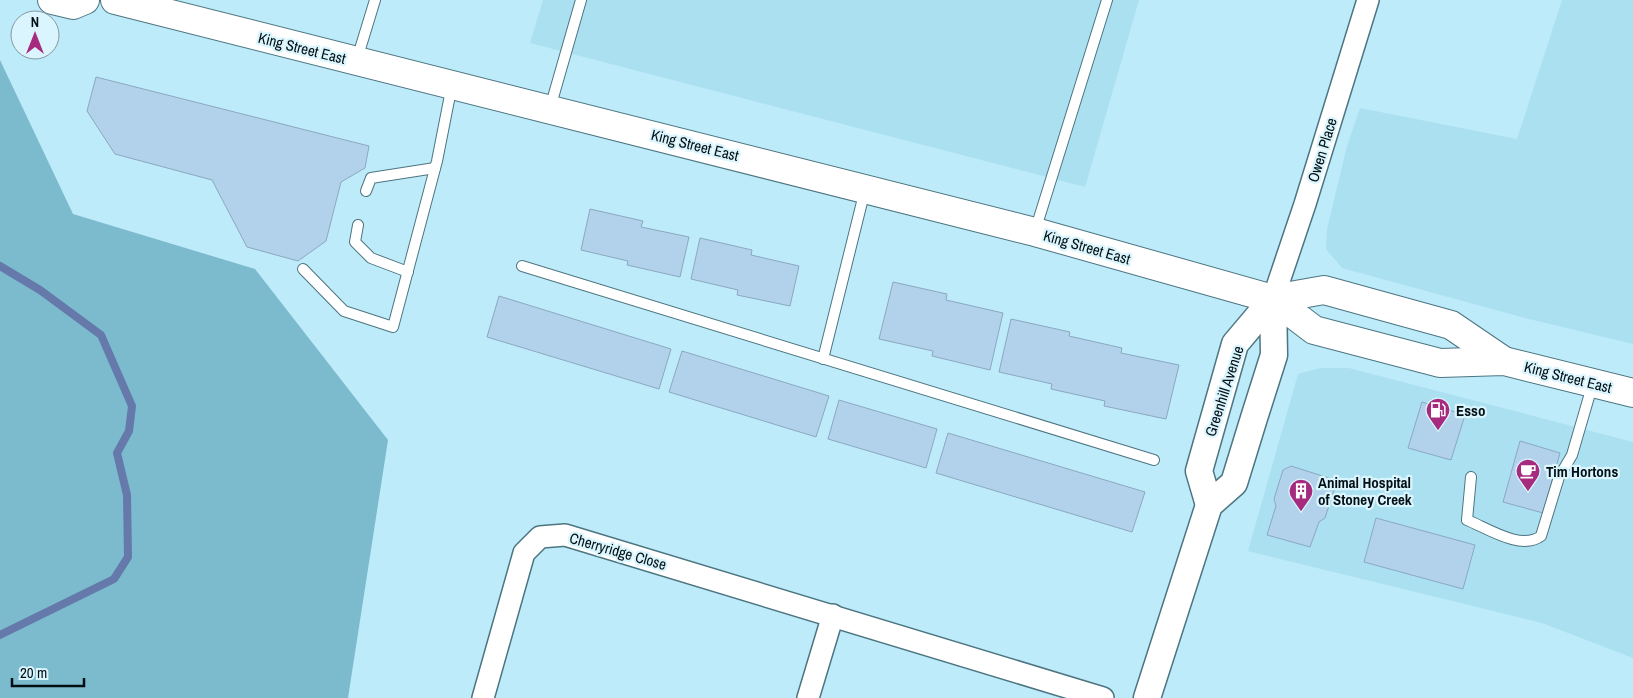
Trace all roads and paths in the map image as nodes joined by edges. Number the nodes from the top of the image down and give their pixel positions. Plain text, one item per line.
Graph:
1 (52, 0) edge
2 (85, 0) edge
3 (115, 0) edge
4 (375, 0) edge
5 (581, 0) edge
6 (1106, 0) edge
7 (1368, 0) edge
8 (356, 62) junction
9 (453, 85) junction
10 (550, 108) junction
11 (435, 168) junction
12 (865, 189) junction
13 (366, 191) dead end
14 (358, 225) dead end
15 (1035, 232) junction
16 (522, 266) dead end
17 (303, 270) dead end
18 (408, 272) junction
19 (1273, 299) junction
20 (823, 359) junction
21 (1504, 362) junction
22 (1593, 383) junction
23 (1633, 393) edge
24 (1154, 460) dead end
25 (1471, 477) dead end
26 (1208, 505) junction
27 (833, 616) junction
28 (484, 698) edge
29 (808, 698) edge
30 (1103, 698) edge
31 (1147, 698) edge

1 - 2 main road
3 - 8 main road, King Street East
4 - 8 lane
5 - 10 lane
6 - 15 lane
7 - 19 street, Owen Place
8 - 9 main road, King Street East
9 - 10 main road, King Street East
9 - 11 lane
10 - 12 main road, King Street East
11 - 13 lane
11 - 18 lane
12 - 15 main road, King Street East
12 - 20 lane
14 - 18 lane
15 - 19 main road, King Street East
16 - 20 lane
17 - 18 lane
19 - 21 main road, King Street East
19 - 21 main road, King Street East
19 - 26 street
19 - 26 street, Greenhill Avenue
20 - 24 lane
21 - 22 main road, King Street East
22 - 23 main road, King Street East
22 - 25 lane
26 - 31 street
27 - 28 street, Cherryridge Close
27 - 29 street
27 - 30 street, Cherryridge Close

